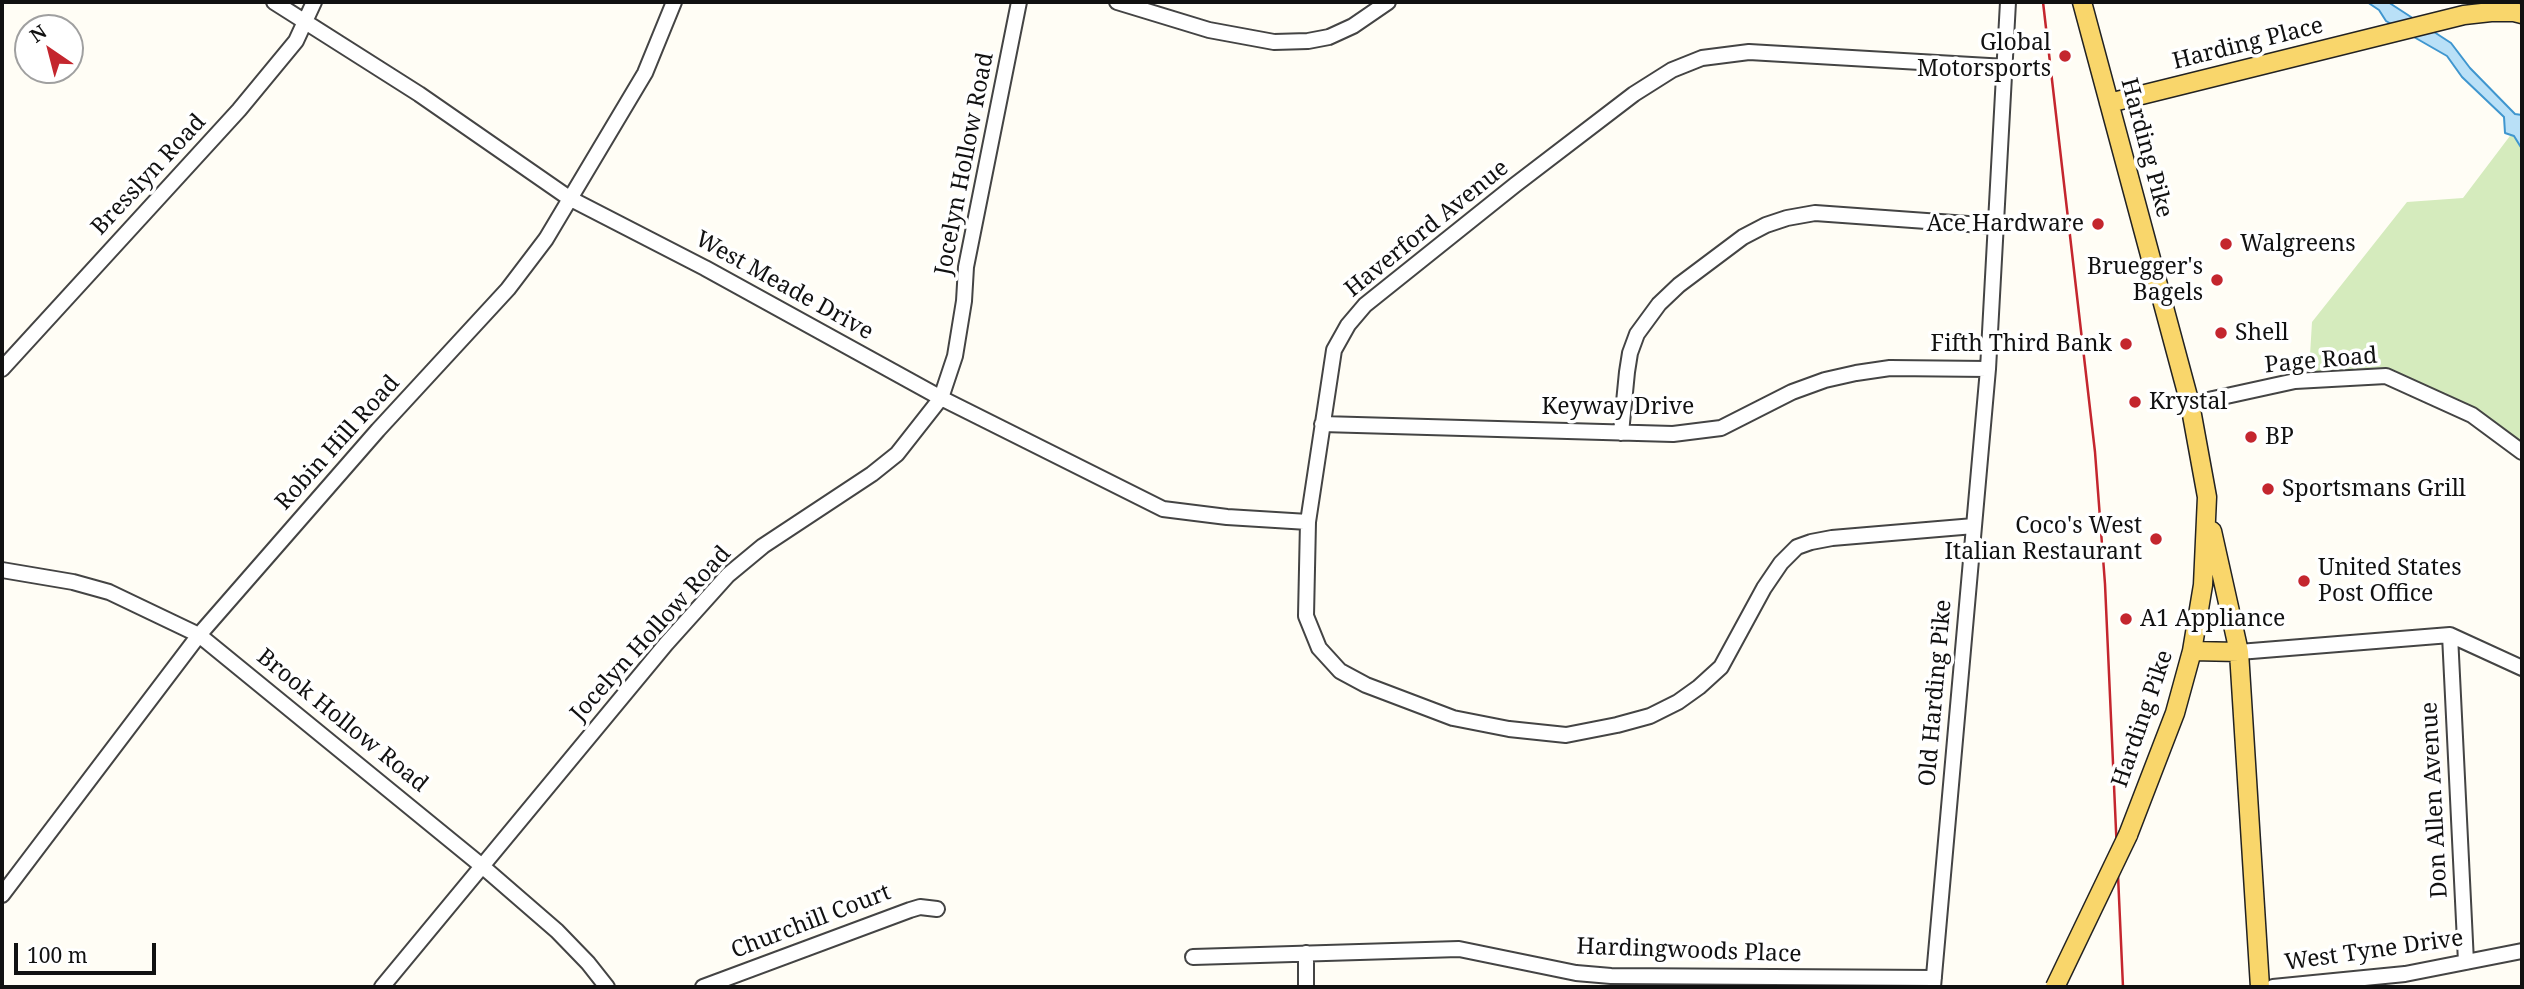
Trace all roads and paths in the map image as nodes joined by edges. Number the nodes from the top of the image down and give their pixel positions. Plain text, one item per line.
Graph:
1 (274, 2) edge
2 (314, 2) edge
3 (674, 2) edge
4 (1019, 2) edge
5 (1117, 2) edge
6 (1388, 2) edge
7 (2008, 2) edge
8 (2082, 2) edge
9 (2518, 9) edge
10 (305, 21) junction
11 (2006, 67) junction
12 (2109, 103) junction
13 (569, 198) junction
14 (1996, 226) junction
15 (2, 369) edge
16 (1987, 369) junction
17 (941, 398) junction
18 (2190, 404) junction
19 (1321, 424) junction
20 (1621, 433) junction
21 (2522, 452) edge
22 (2207, 511) junction
23 (1308, 522) junction
24 (1975, 526) junction
25 (2, 570) edge
26 (199, 635) junction
27 (2450, 635) junction
28 (2192, 651) junction
29 (2239, 652) junction
30 (2522, 668) edge
31 (482, 866) junction
32 (2, 895) edge
33 (937, 909) dead end
34 (2522, 951) edge
35 (1306, 953) junction
36 (1193, 957) dead end
37 (2466, 962) junction
38 (1934, 983) edge
39 (382, 987) edge
40 (607, 987) edge
41 (703, 987) edge
42 (1306, 987) edge
43 (2055, 987) edge
44 (2260, 987) edge
45 (2273, 987) edge

1 - 10 street, West Meade Drive
2 - 10 street, Bresslyn Road
3 - 13 street, Robin Hill Road
4 - 17 street, Jocelyn Hollow Road
5 - 6 street
7 - 11 street, Old Harding Pike
8 - 12 main road, Harding Pike
9 - 12 main road, Harding Place
10 - 13 street, West Meade Drive
10 - 15 street, Bresslyn Road
11 - 14 street, Old Harding Pike
11 - 19 street, Haverford Avenue
12 - 18 main road, Harding Pike
13 - 17 street, West Meade Drive
13 - 26 street, Robin Hill Road
14 - 16 street, Old Harding Pike
14 - 20 street
16 - 20 street, Keyway Drive
16 - 24 street, Old Harding Pike
17 - 23 street, West Meade Drive
17 - 31 street, Jocelyn Hollow Road
18 - 21 street, Page Road
18 - 22 main road, Harding Pike
19 - 20 street, Keyway Drive
19 - 23 street, Haverford Avenue
22 - 28 main road, Harding Pike
22 - 29 main road
23 - 24 street, Haverford Avenue
24 - 38 street, Old Harding Pike
25 - 26 street, Brook Hollow Road
26 - 31 street, Brook Hollow Road
26 - 32 street, Robin Hill Road
27 - 29 street
27 - 30 street
27 - 37 street, Don Allen Avenue
28 - 29 main road
28 - 43 main road, Harding Pike, bridge
29 - 44 main road
31 - 39 street, Jocelyn Hollow Road
31 - 40 street, Brook Hollow Road
33 - 41 street, Churchill Court
34 - 37 street, West Tyne Drive
35 - 36 street, Hardingwoods Place
35 - 38 street, Hardingwoods Place
35 - 42 street
37 - 45 street, West Tyne Drive

